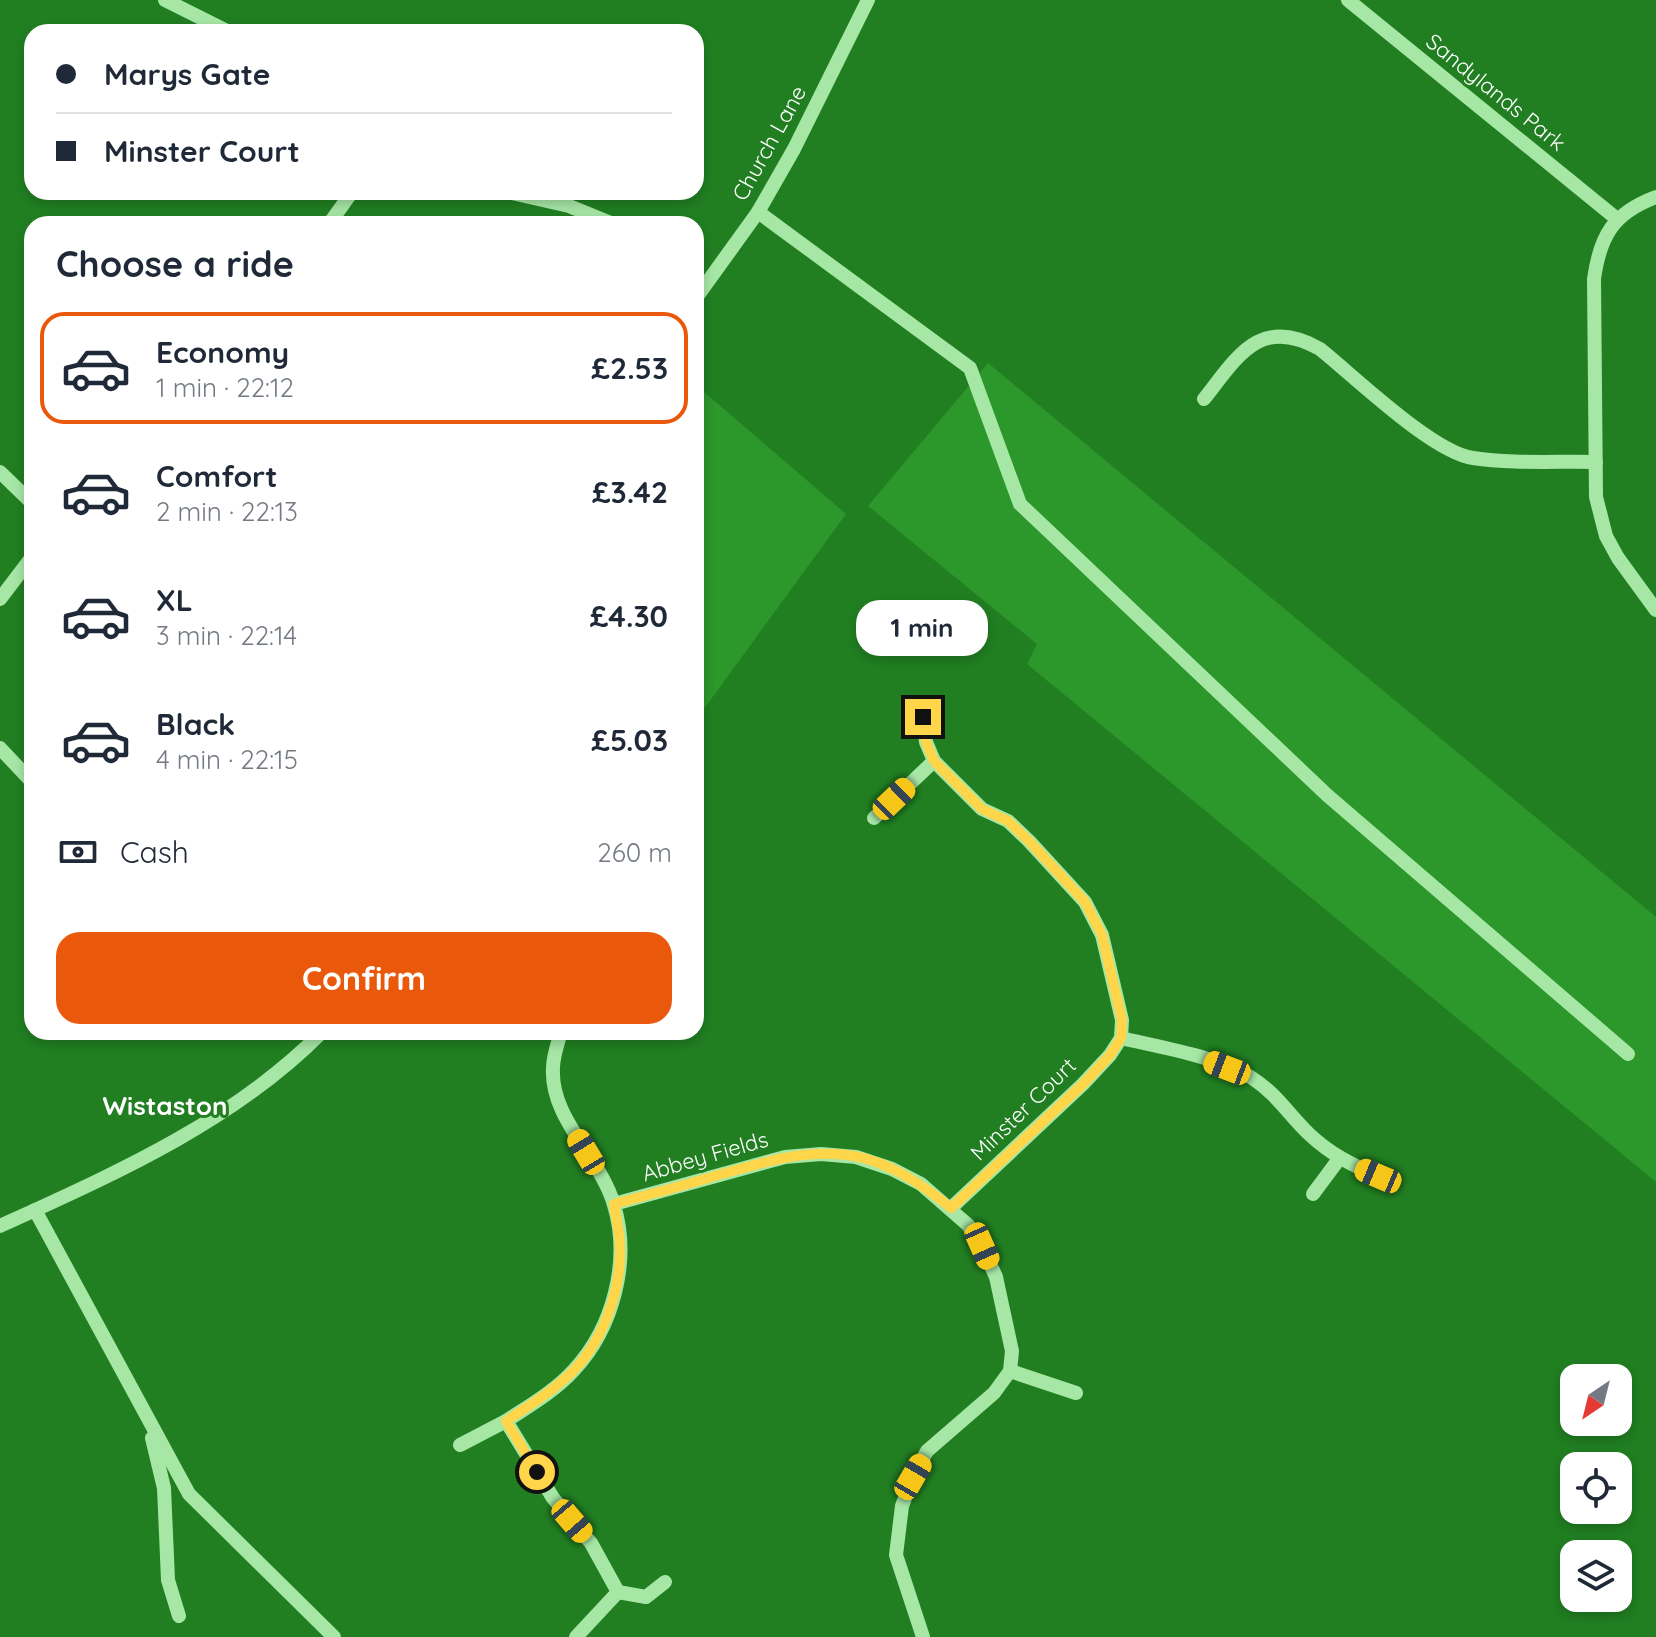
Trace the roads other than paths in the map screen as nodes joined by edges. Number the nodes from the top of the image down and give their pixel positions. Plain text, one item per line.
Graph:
1 (165, 0) edge
2 (868, 0) edge
3 (1348, 0) edge
4 (213, 24) edge
5 (1656, 197) edge
6 (543, 200) edge
7 (758, 212) junction
8 (593, 216) edge
9 (1617, 219) junction
10 (704, 275) edge
11 (710, 278) junction
12 (704, 287) edge
13 (1204, 399) dead end
14 (1596, 462) junction
15 (0, 472) edge
16 (24, 495) edge
17 (24, 568) edge
18 (0, 599) edge
19 (1656, 610) edge
20 (923, 717) dead end
21 (0, 748) edge
22 (934, 761) junction
23 (24, 774) edge
24 (874, 818) dead end
25 (1121, 1038) junction
26 (314, 1040) edge
27 (559, 1040) edge
28 (1628, 1054) dead end
29 (1339, 1159) junction
30 (1378, 1176) dead end
31 (1313, 1194) dead end
32 (614, 1204) junction
33 (951, 1208) junction
34 (35, 1210) junction
35 (0, 1226) edge
36 (1010, 1371) junction
37 (1076, 1393) dead end
38 (148, 1418) junction
39 (506, 1421) junction
40 (460, 1445) dead end
41 (665, 1582) dead end
42 (618, 1592) junction
43 (179, 1616) dead end
44 (334, 1637) edge
45 (576, 1637) edge
46 (923, 1637) edge

1 - 4 street
2 - 7 street, Church Lane
3 - 9 street, Sandylands Park
5 - 9 street
6 - 8 street
7 - 11 street, Church Lane
7 - 28 street
9 - 14 street
10 - 11 street
11 - 12 street, Church Lane
13 - 14 street
14 - 19 street
15 - 16 street
17 - 18 street
20 - 22 street
21 - 23 street
22 - 24 street
22 - 25 street
25 - 29 street
25 - 33 street, Minster Court
26 - 34 street
27 - 32 street
29 - 30 street
29 - 31 street
32 - 33 street, Abbey Fields
32 - 39 street
33 - 36 street, Abbey Fields
34 - 35 street
34 - 38 street
36 - 37 street
36 - 46 street
38 - 43 street
38 - 44 street
39 - 40 street
39 - 42 street
41 - 42 street
42 - 45 street

